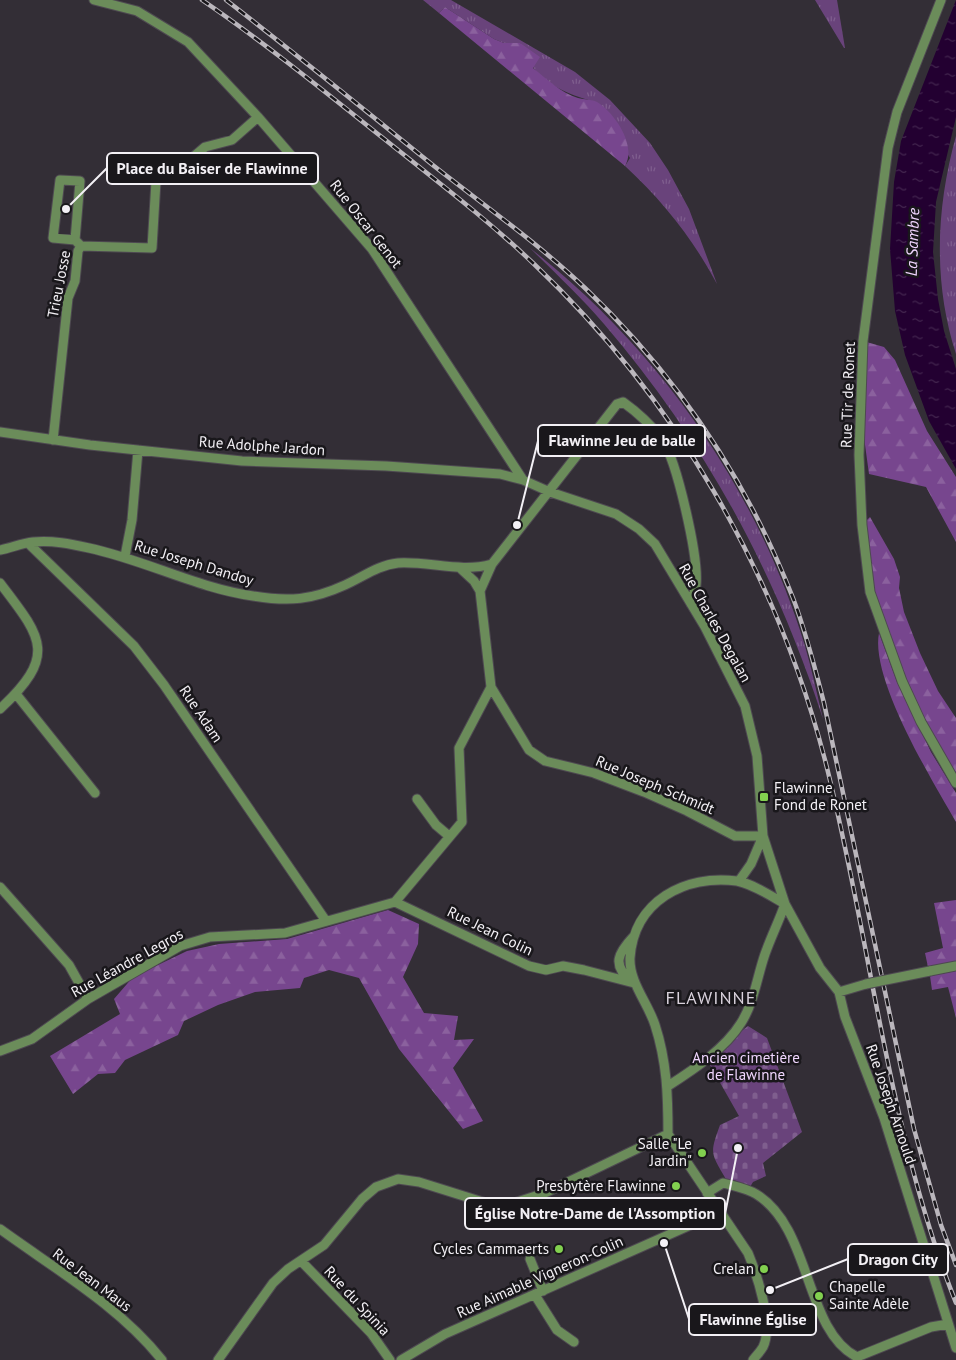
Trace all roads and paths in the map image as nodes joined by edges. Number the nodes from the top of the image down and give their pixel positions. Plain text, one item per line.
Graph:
1 (94, 0) edge
2 (941, 0) edge
3 (258, 117) junction
4 (78, 243) junction
5 (0, 432) edge
6 (53, 440) junction
7 (138, 450) junction
8 (523, 480) junction
9 (550, 492) junction
10 (28, 543) junction
11 (0, 550) edge
12 (125, 556) junction
13 (492, 564) junction
14 (460, 568) junction
15 (0, 582) edge
16 (480, 591) junction
17 (691, 604) junction
18 (491, 687) junction
19 (16, 694) junction
20 (0, 709) edge
21 (956, 783) edge
22 (95, 793) dead end
23 (417, 799) dead end
24 (449, 836) junction
25 (763, 836) junction
26 (739, 881) junction
27 (0, 887) edge
28 (395, 902) junction
29 (785, 904) junction
30 (326, 921) junction
31 (956, 966) edge
32 (634, 983) junction
33 (839, 992) junction
34 (88, 999) junction
35 (0, 1051) edge
36 (668, 1086) junction
37 (668, 1134) junction
38 (707, 1193) junction
39 (720, 1212) junction
40 (0, 1229) edge
41 (530, 1259) dead end
42 (302, 1262) junction
43 (539, 1293) junction
44 (948, 1324) junction
45 (574, 1342) dead end
46 (956, 1348) edge
47 (854, 1359) edge
48 (162, 1360) edge
49 (218, 1360) edge
50 (390, 1360) edge
51 (402, 1360) edge
52 (754, 1360) edge

1 - 3 street, Rue Oscar Genot
2 - 21 street, Rue Tir de Ronet
3 - 4 street, Trieu Josse
3 - 8 street, Rue Oscar Genot
4 - 4 street
4 - 6 street, Trieu Josse
5 - 6 street, Rue Adolphe Jardon
6 - 7 street, Rue Adolphe Jardon
7 - 8 street, Rue Adolphe Jardon
7 - 12 street
8 - 9 street
9 - 13 street
9 - 17 street, Rue Charles Degalan
9 - 17 street
10 - 11 street, Rue Joseph Dandoy
10 - 12 street, Rue Joseph Dandoy
10 - 30 street, Rue Adam
12 - 14 street, Rue Joseph Dandoy
13 - 14 street, Rue Joseph Dandoy
13 - 16 street
14 - 16 street
15 - 19 street
16 - 18 street, Rue Joseph Schmidt
17 - 25 street, Rue Charles Degalan
18 - 24 street
18 - 25 street, Rue Joseph Schmidt
19 - 20 street
19 - 22 street
23 - 24 street
24 - 28 street
25 - 26 street, Rue Charles Degalan
25 - 29 street, Rue Charles Degalan
26 - 29 street
26 - 32 street
27 - 34 street
28 - 30 street, Rue Léandre Legros
28 - 32 street, Rue Jean Colin
29 - 33 street, Rue Joseph Arnould
29 - 36 street
30 - 34 street, Rue Léandre Legros
31 - 33 street, bridge
32 - 36 street
33 - 44 street, Rue Joseph Arnould
34 - 35 street, Rue Léandre Legros
36 - 37 street
37 - 38 street
37 - 42 street
38 - 39 street
38 - 47 street
39 - 43 street, Rue Aimable Vigneron-Colin
39 - 52 street
40 - 48 street, Rue Jean Maus
41 - 43 street
42 - 49 street
42 - 50 street, Rue du Spinia
43 - 45 street
43 - 51 street, Rue Aimable Vigneron-Colin
44 - 46 street, Rue Joseph Arnould
44 - 47 street

